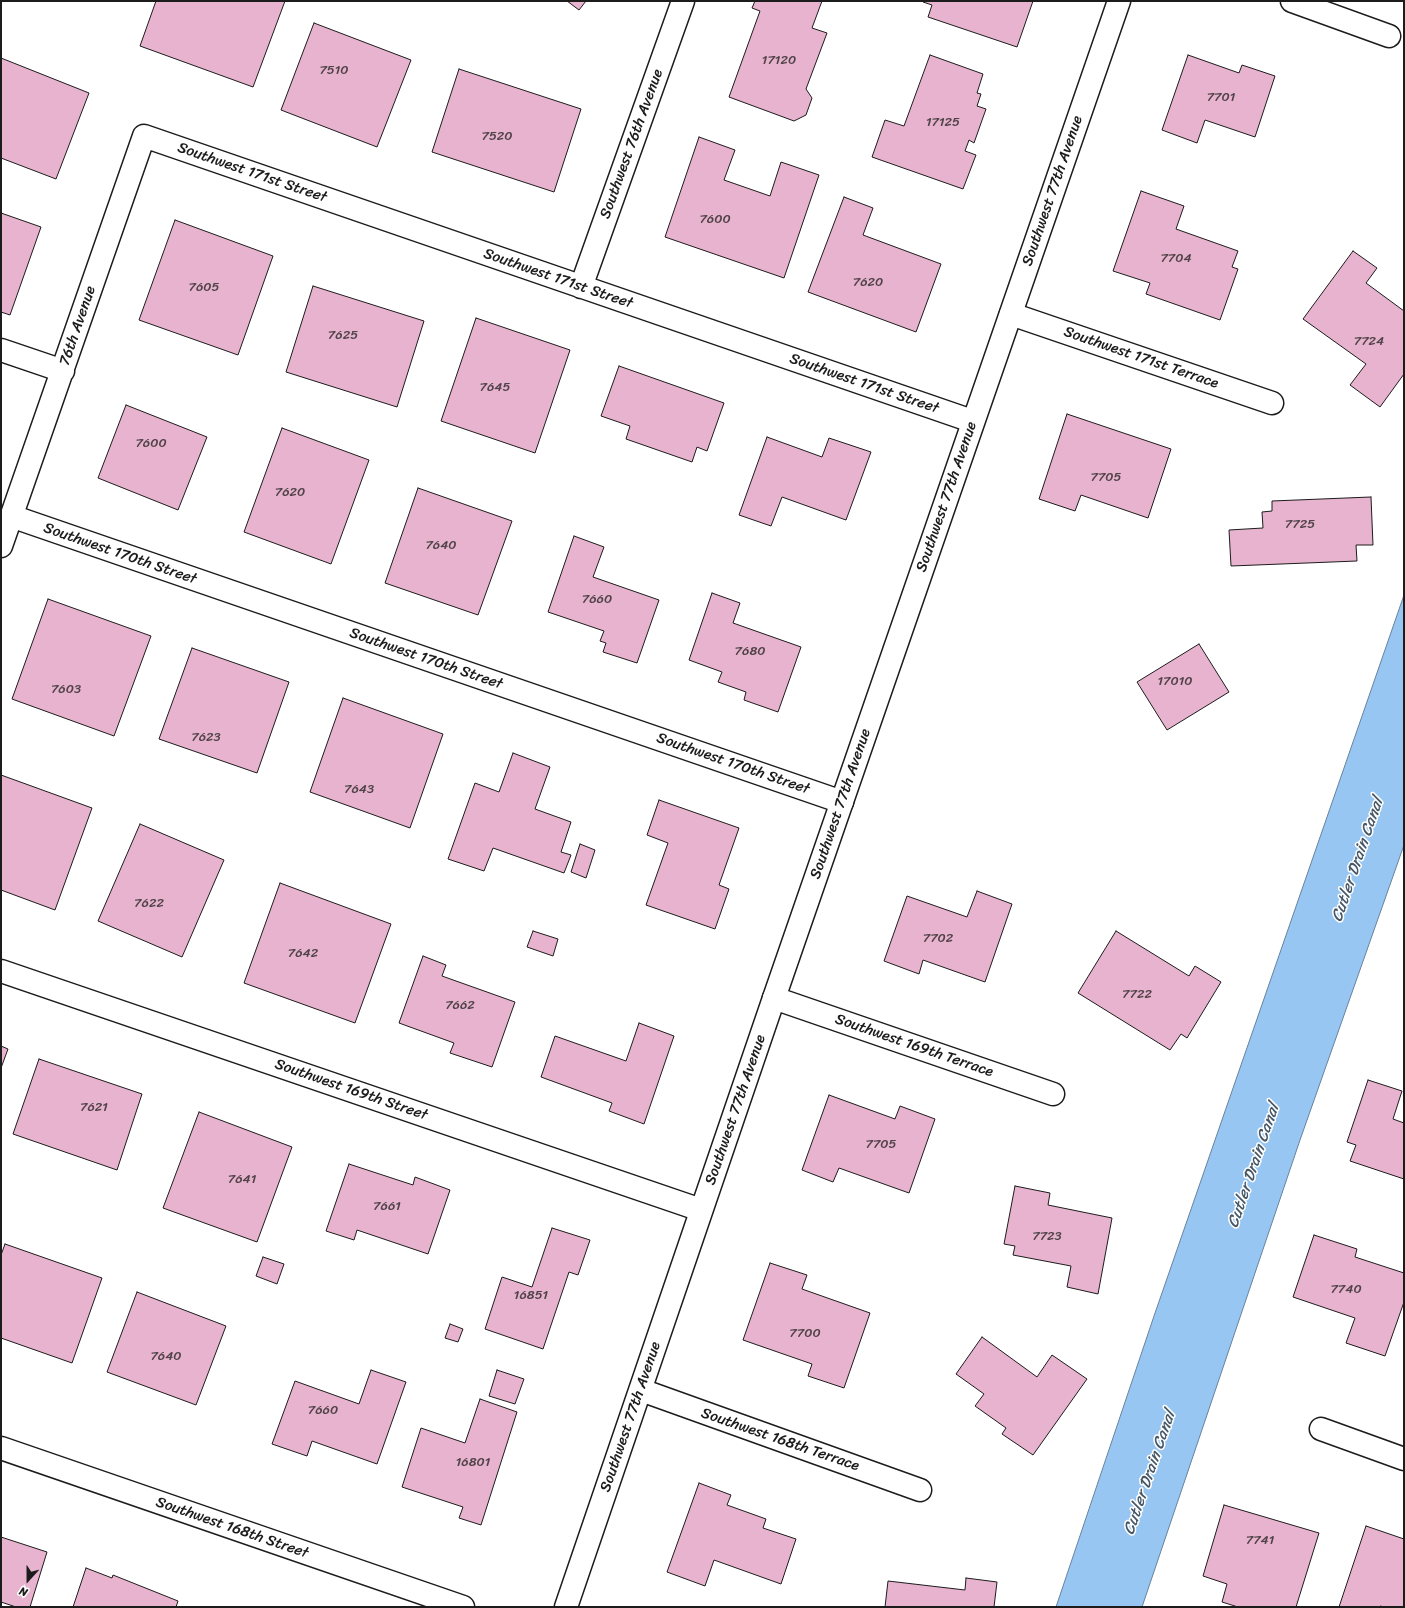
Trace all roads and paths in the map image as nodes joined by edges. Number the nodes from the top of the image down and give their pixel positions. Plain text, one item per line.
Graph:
1 (683, 1) edge
2 (1118, 1) edge
3 (1292, 1) edge
4 (1390, 36) dead end
5 (144, 136) joint
6 (581, 287) junction
7 (1010, 314) junction
8 (1, 350) edge
9 (62, 371) junction
10 (1272, 403) dead end
11 (972, 421) junction
12 (11, 516) junction
13 (1, 546) edge
14 (842, 802) junction
15 (1, 971) edge
16 (774, 998) junction
17 (1054, 1094) dead end
18 (701, 1210) junction
19 (641, 1390) junction
20 (1321, 1429) dead end
21 (1, 1448) edge
22 (1404, 1459) edge
23 (920, 1490) dead end
24 (463, 1607) edge
25 (566, 1607) edge

1 - 6 street, Southwest 76th Avenue
2 - 7 street, Southwest 77th Avenue
3 - 4 street
5 - 6 street, Southwest 171st Street
5 - 9 street, 76th Avenue
6 - 11 street, Southwest 171st Street
7 - 10 street, Southwest 171st Terrace
7 - 11 street, Southwest 77th Avenue
8 - 9 street
9 - 12 street, 76th Avenue
11 - 14 street, Southwest 77th Avenue
12 - 13 street
12 - 14 street, Southwest 170th Street
14 - 16 street, Southwest 77th Avenue
15 - 18 street, Southwest 169th Street
16 - 17 street, Southwest 169th Terrace
16 - 18 street, Southwest 77th Avenue
18 - 19 street, Southwest 77th Avenue
19 - 23 street, Southwest 168th Terrace
19 - 25 street, Southwest 77th Avenue
20 - 22 street
21 - 24 street, Southwest 168th Street

